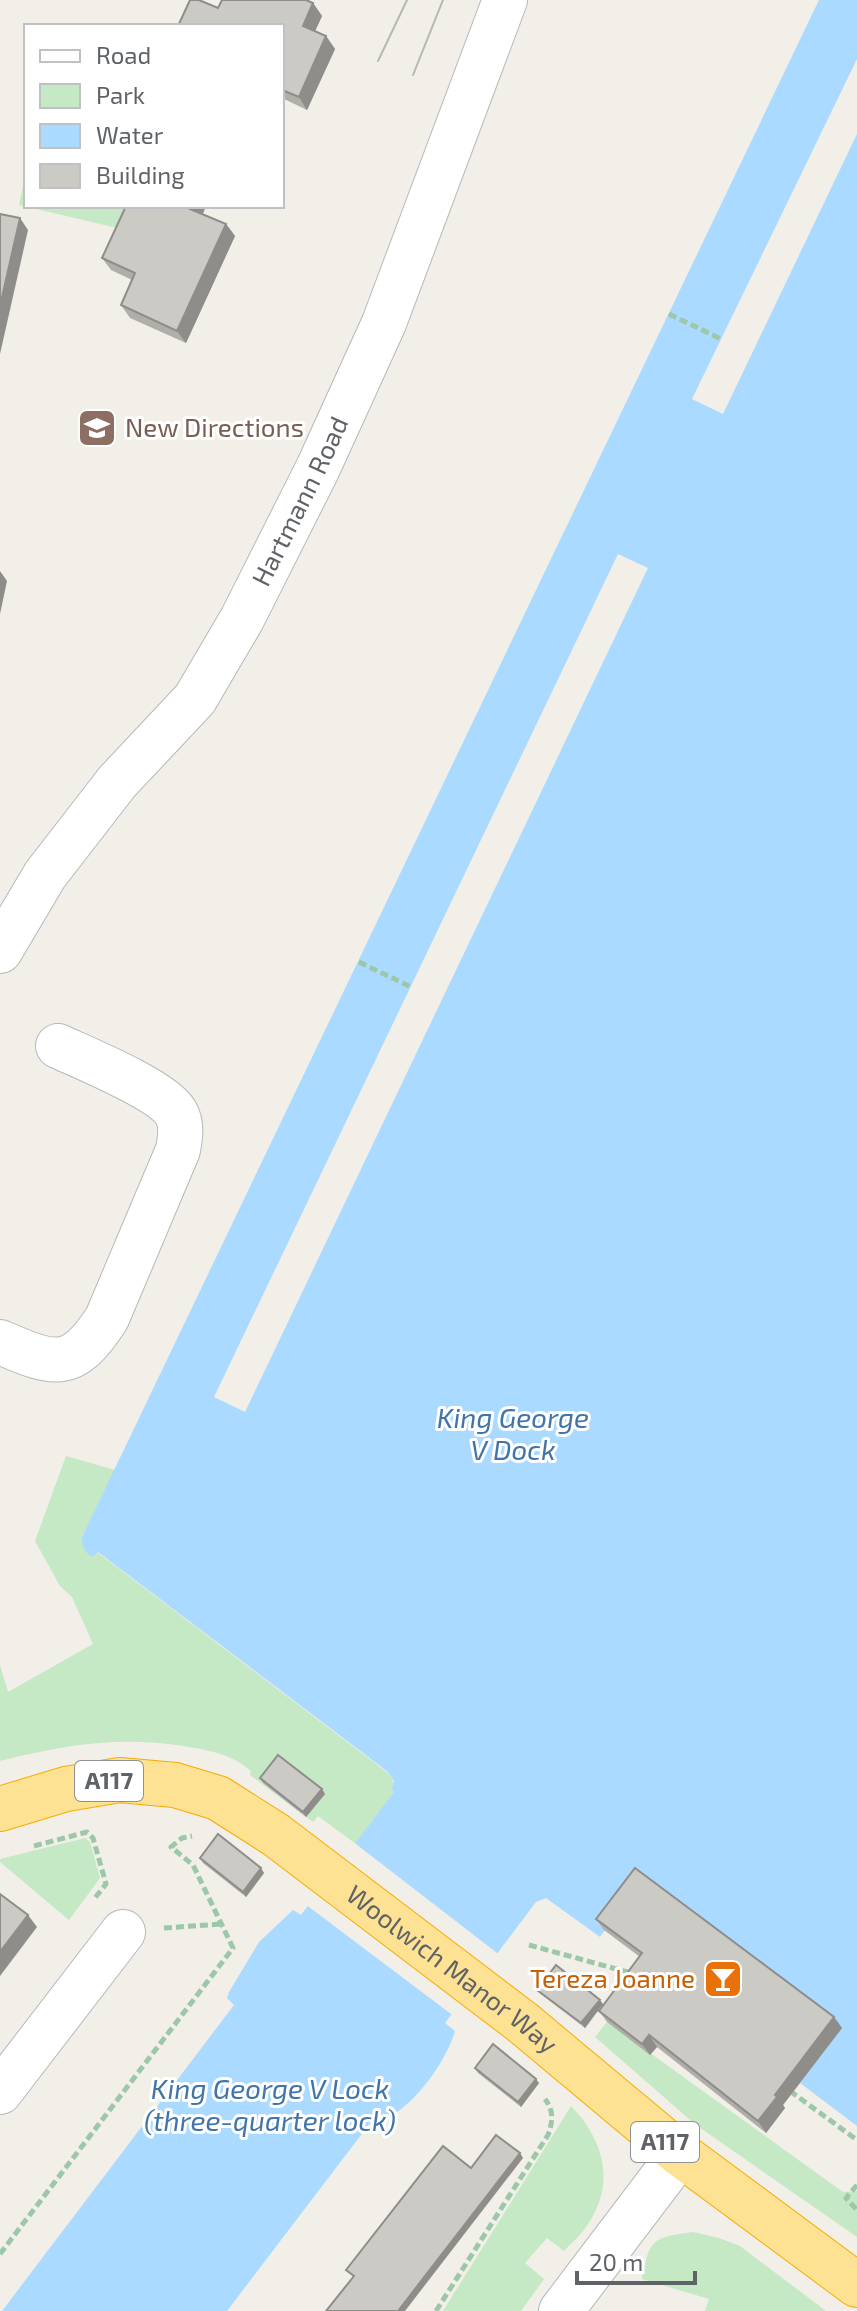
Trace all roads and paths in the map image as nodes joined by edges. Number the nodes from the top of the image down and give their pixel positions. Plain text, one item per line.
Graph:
1 (505, 0) edge
2 (669, 314) dead end
3 (721, 339) dead end
4 (0, 951) edge
5 (359, 962) dead end
6 (411, 987) dead end
7 (58, 1046) dead end
8 (0, 1342) edge
9 (0, 1809) edge
10 (196, 1837) dead end
11 (29, 1847) dead end
12 (106, 1919) junction
13 (221, 1924) junction
14 (529, 1945) dead end
15 (632, 1974) edge
16 (782, 2085) edge
17 (0, 2092) edge
18 (542, 2096) dead end
19 (857, 2140) edge
20 (680, 2154) junction
21 (857, 2185) edge
22 (857, 2210) edge
23 (0, 2254) edge
24 (857, 2285) edge
25 (436, 2311) edge
26 (561, 2311) edge

1 - 4 street, Hartmann Road
2 - 3 path
5 - 6 path
7 - 8 street
9 - 20 highway, Woolwich Manor Way / A117
10 - 13 path
11 - 12 path
12 - 13 path
12 - 17 street
13 - 23 path
14 - 15 path
16 - 19 path
18 - 25 path
20 - 24 highway, Woolwich Manor Way / A117
20 - 26 street
21 - 22 path

